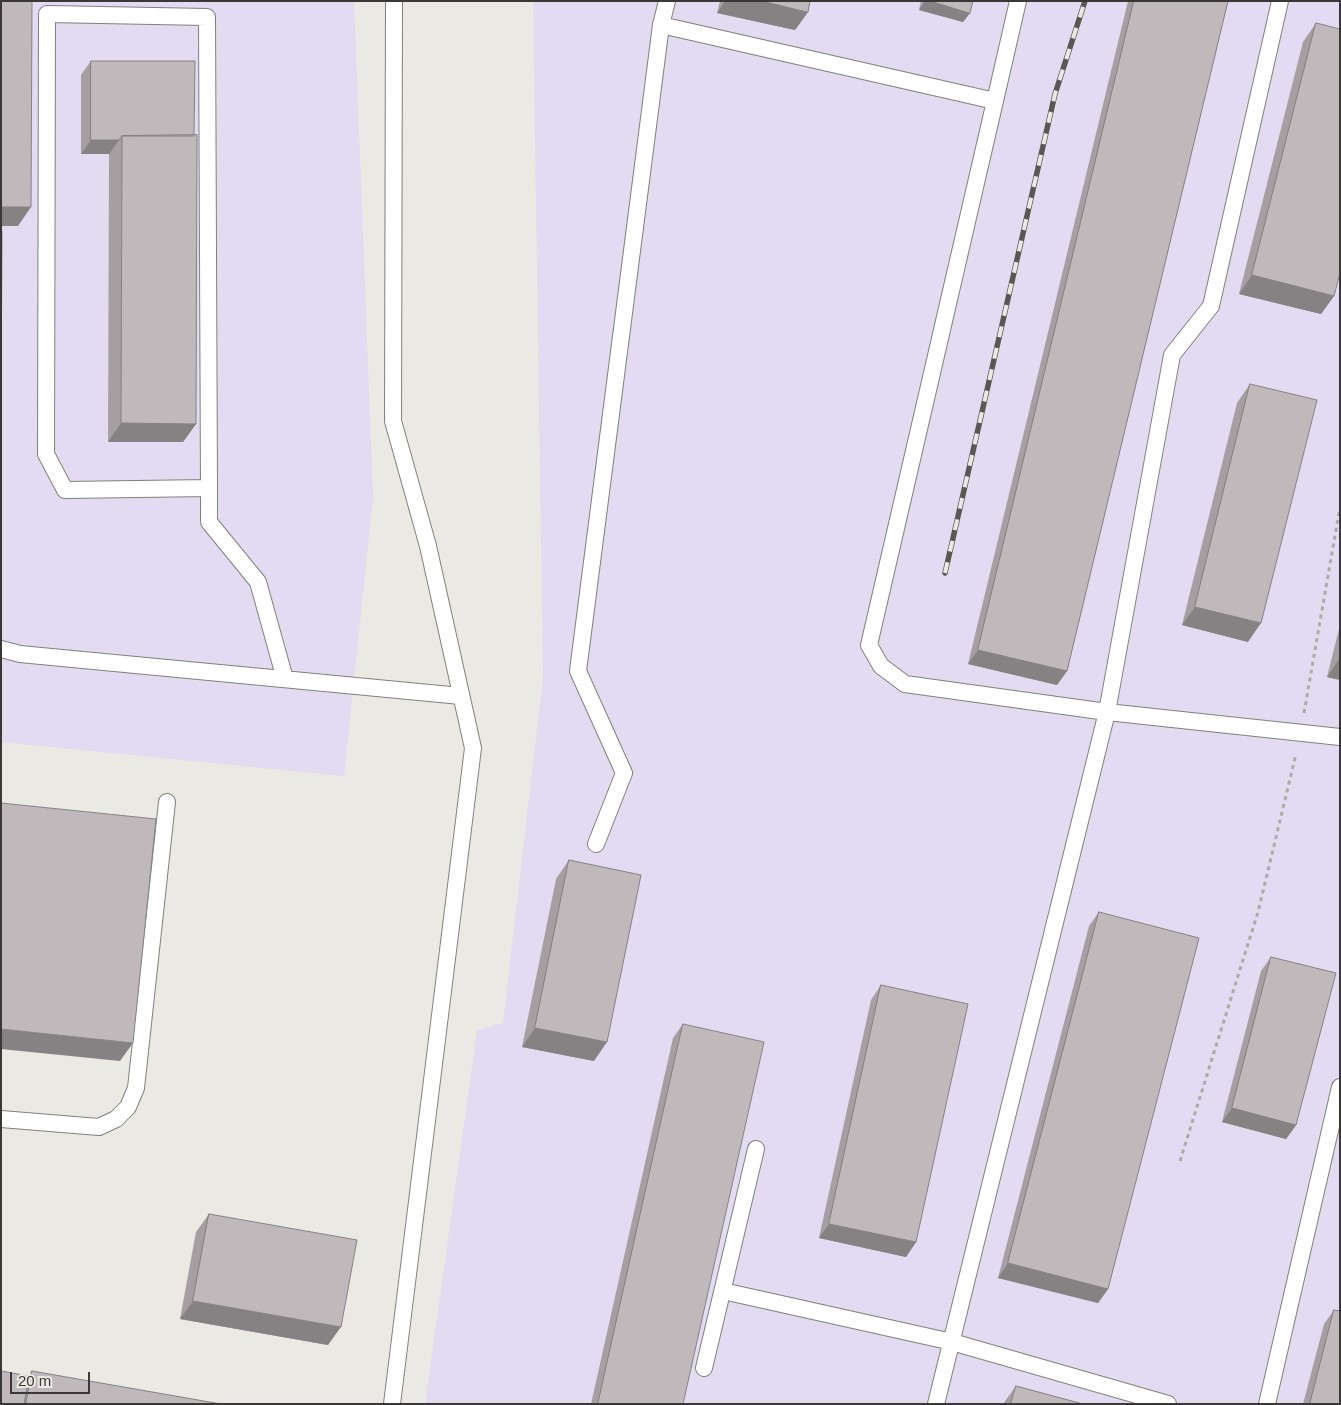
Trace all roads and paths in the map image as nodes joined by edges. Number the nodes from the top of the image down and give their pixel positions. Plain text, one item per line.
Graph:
1 (394, 1) edge
2 (667, 1) edge
3 (1018, 1) edge
4 (1280, 1) edge
5 (661, 25) junction
6 (995, 101) junction
7 (209, 488) junction
8 (1340, 507) edge
9 (1, 650) edge
10 (285, 679) junction
11 (462, 696) junction
12 (1107, 712) junction
13 (1301, 733) junction
14 (1340, 737) edge
15 (167, 802) dead end
16 (596, 844) dead end
17 (1339, 1091) edge
18 (1, 1119) edge
19 (756, 1149) dead end
20 (1180, 1161) dead end
21 (723, 1291) junction
22 (952, 1342) junction
23 (704, 1368) dead end
24 (392, 1404) edge
25 (936, 1404) edge
26 (1168, 1404) edge
27 (1267, 1404) edge

1 - 11 lane
2 - 5 lane
3 - 6 lane
4 - 12 lane
5 - 6 lane
5 - 16 lane
6 - 12 lane
7 - 7 lane
7 - 10 lane
8 - 13 path
9 - 10 lane
10 - 11 lane
11 - 24 lane
12 - 13 lane
12 - 22 lane
13 - 14 lane
13 - 20 path
15 - 18 lane
17 - 27 lane
19 - 21 lane
21 - 22 lane
21 - 23 lane
22 - 25 lane
22 - 26 lane

